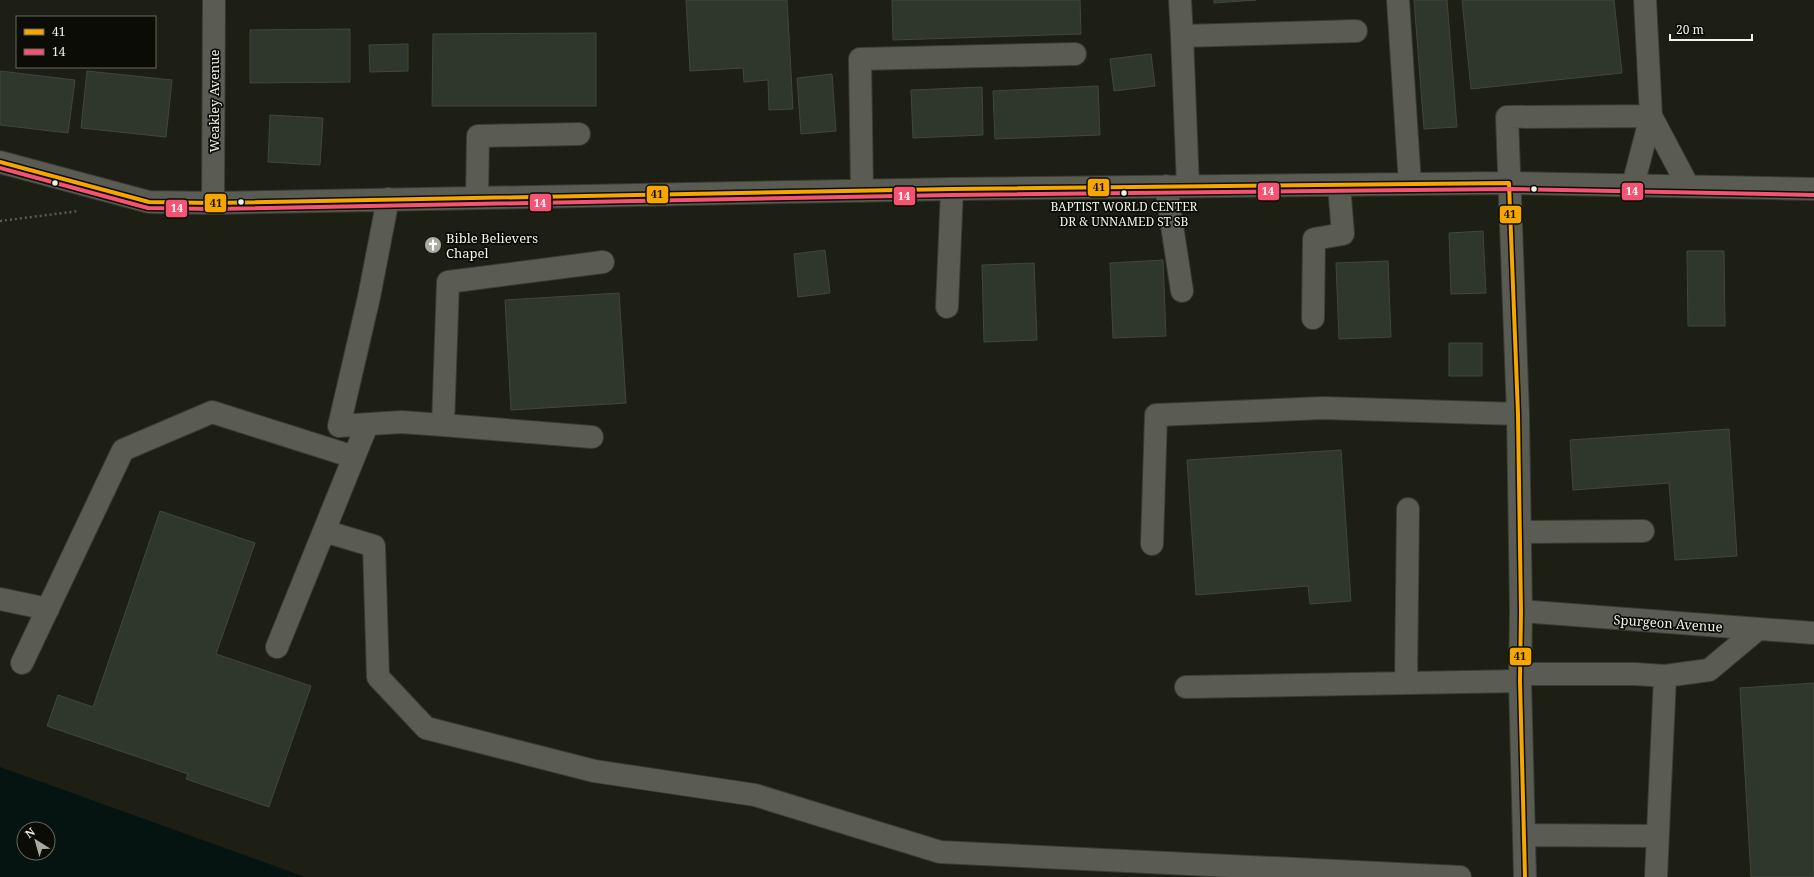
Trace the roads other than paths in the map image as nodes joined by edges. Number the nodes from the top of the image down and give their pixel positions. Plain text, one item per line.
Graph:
1 (214, 0) edge
2 (1180, 0) edge
3 (1398, 0) edge
4 (1645, 0) edge
5 (1356, 31) dead end
6 (1182, 36) junction
7 (1076, 54) dead end
8 (1651, 116) junction
9 (579, 134) dead end
10 (0, 162) edge
11 (1509, 183) junction
12 (1410, 184) junction
13 (1339, 185) junction
14 (1633, 185) junction
15 (1166, 186) junction
16 (1188, 186) junction
17 (1688, 186) junction
18 (952, 189) junction
19 (1814, 189) edge
20 (862, 191) junction
21 (477, 197) junction
22 (388, 199) junction
23 (213, 203) junction
24 (603, 262) dead end
25 (1182, 291) dead end
26 (947, 307) dead end
27 (1312, 318) dead end
28 (1518, 414) junction
29 (367, 425) junction
30 (443, 425) junction
31 (592, 437) dead end
32 (354, 457) junction
33 (1408, 509) dead end
34 (324, 531) junction
35 (1643, 531) dead end
36 (1521, 532) junction
37 (1152, 544) dead end
38 (0, 598) edge
39 (48, 609) junction
40 (1522, 611) junction
41 (1758, 629) junction
42 (1814, 633) edge
43 (277, 647) dead end
44 (22, 662) dead end
45 (1665, 676) junction
46 (1520, 677) junction
47 (1406, 683) junction
48 (1186, 686) dead end
49 (1524, 835) junction
50 (1657, 836) junction
51 (1460, 877) edge
52 (1526, 877) edge
53 (1656, 877) edge

1 - 23 street, Weakley Avenue
2 - 6 street
3 - 12 street
4 - 8 street
5 - 6 street
6 - 16 street
7 - 20 street
8 - 11 street
8 - 14 street
8 - 17 street
9 - 21 street
10 - 23 street
11 - 12 street
11 - 14 street
11 - 28 street
12 - 13 street
13 - 16 street
13 - 27 street
14 - 17 street
15 - 16 street
15 - 18 street
15 - 25 street
17 - 19 street
18 - 20 street
18 - 26 street
20 - 21 street
21 - 22 street
22 - 23 street
22 - 29 street
24 - 30 street
28 - 36 street
28 - 37 street
29 - 30 street
29 - 32 street
30 - 31 street
32 - 34 street
32 - 39 street
33 - 47 street
34 - 43 street
34 - 51 street
35 - 36 street
36 - 40 street
38 - 39 street
39 - 44 street
40 - 41 street, Spurgeon Avenue
40 - 46 street
41 - 42 street, Spurgeon Avenue
41 - 45 street
45 - 46 street
45 - 50 street
46 - 47 street
46 - 49 street
47 - 48 street
49 - 50 street
49 - 52 street
50 - 53 street

